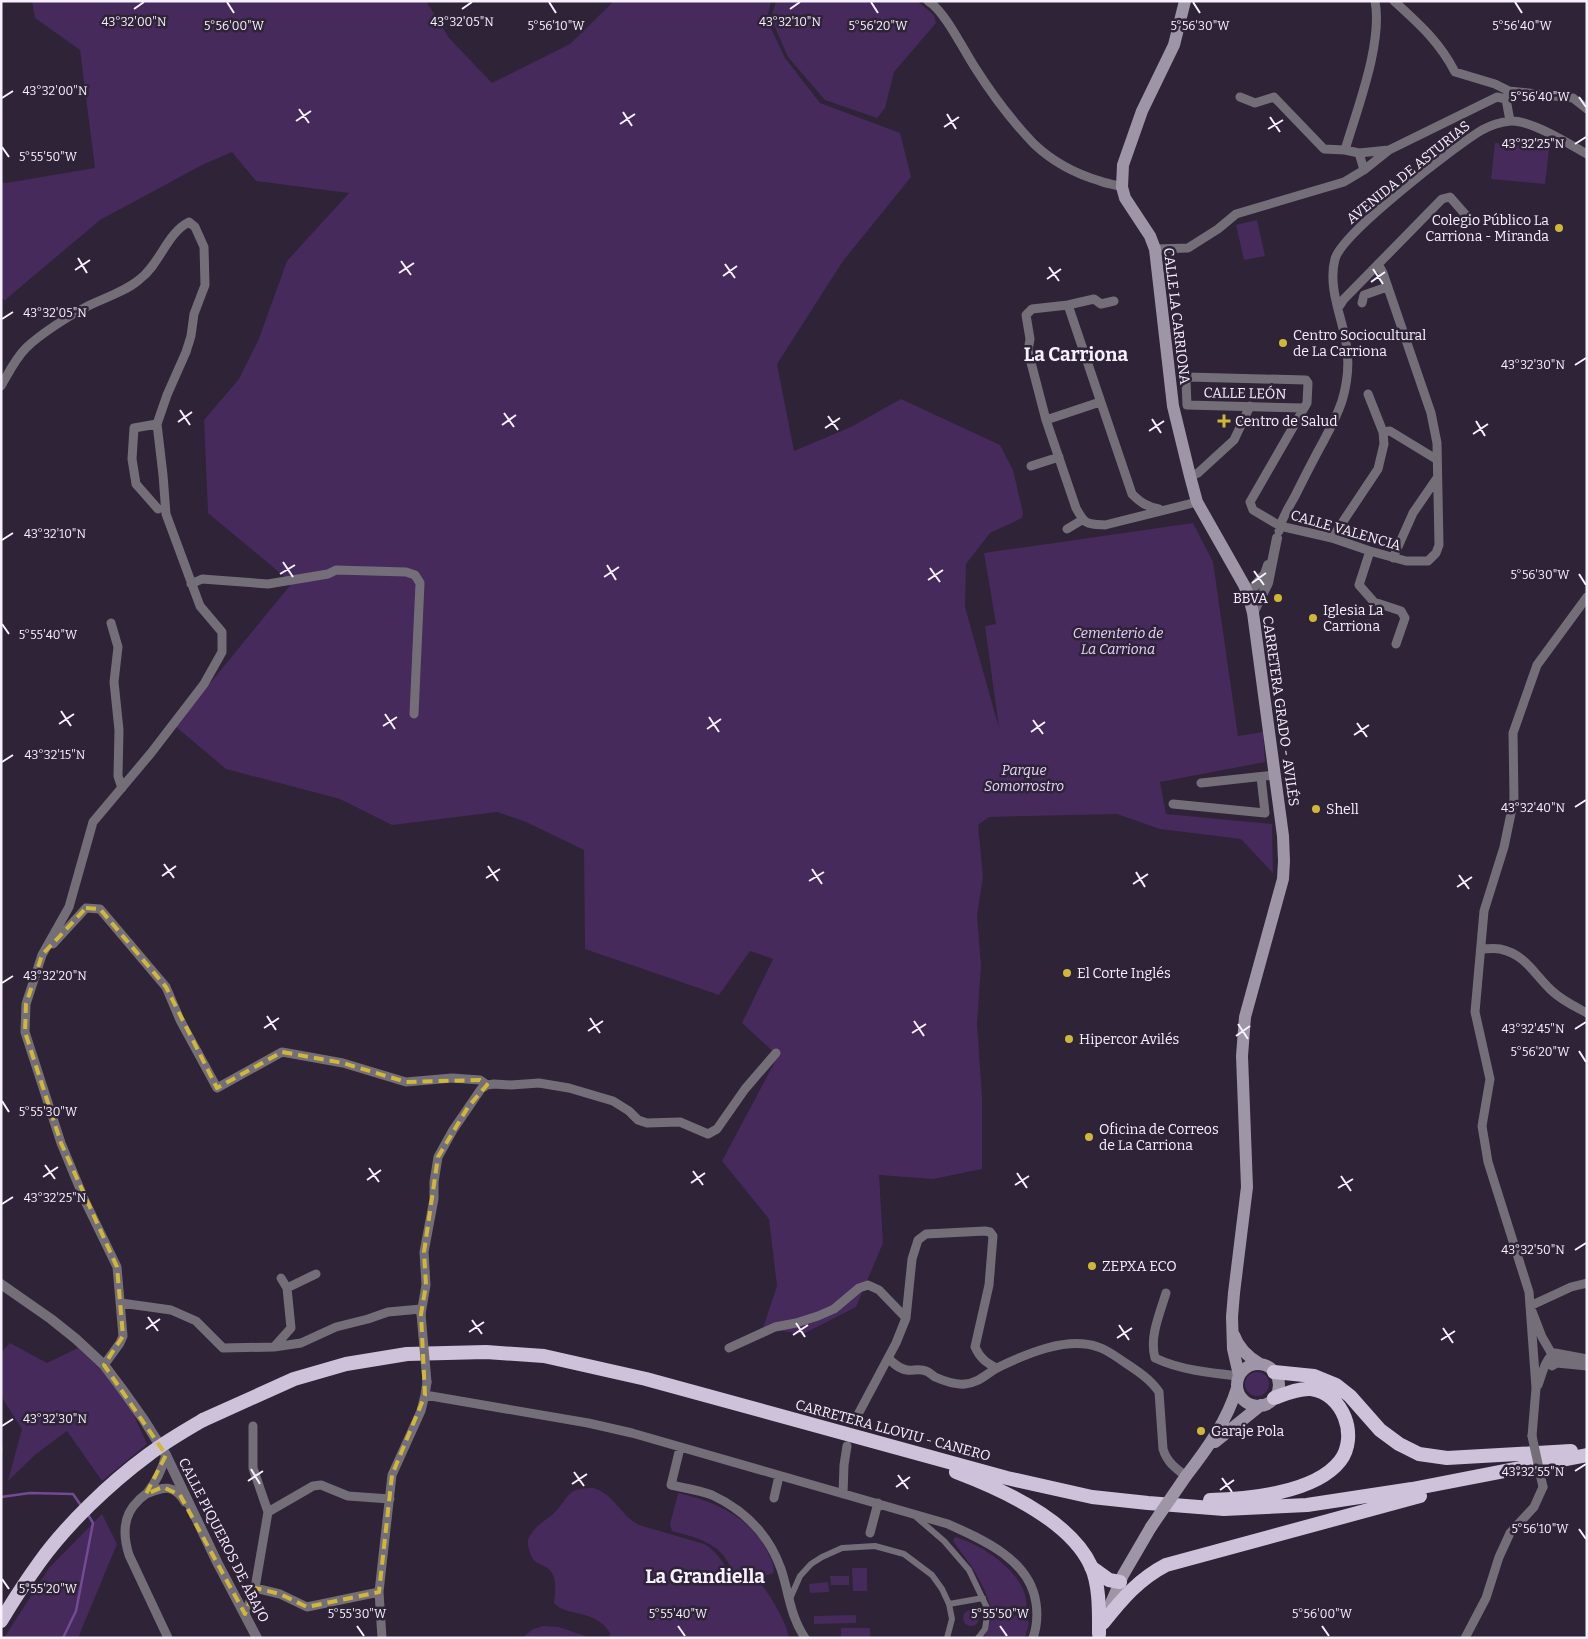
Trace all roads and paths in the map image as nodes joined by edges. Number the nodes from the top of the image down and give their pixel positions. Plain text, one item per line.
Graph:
1 (928, 1) edge
2 (1186, 1) edge
3 (1375, 1) edge
4 (1384, 1) edge
5 (1394, 1) edge
6 (1377, 12) junction
7 (1508, 95) junction
8 (1240, 97) dead end
9 (1587, 109) edge
10 (1510, 121) junction
11 (1345, 150) junction
12 (1389, 150) junction
13 (1585, 150) edge
14 (1359, 152) junction
15 (1364, 170) junction
16 (1122, 188) junction
17 (1471, 221) dead end
18 (1156, 249) junction
19 (1378, 264) junction
20 (1387, 286) junction
21 (1114, 301) dead end
22 (1362, 303) dead end
23 (1068, 305) junction
24 (1338, 308) junction
25 (1308, 383) joint
26 (1, 386) edge
27 (1368, 394) dead end
28 (1100, 402) junction
29 (1187, 405) junction
30 (1173, 406) junction
31 (1250, 406) junction
32 (1303, 408) junction
33 (1046, 420) junction
34 (157, 424) junction
35 (1383, 432) junction
36 (1059, 457) junction
37 (1436, 459) junction
38 (1031, 466) dead end
39 (1190, 476) junction
40 (1437, 477) junction
41 (1197, 502) junction
42 (158, 509) dead end
43 (1161, 510) junction
44 (1082, 520) junction
45 (1280, 526) junction
46 (1067, 528) dead end
47 (1277, 538) junction
48 (1332, 538) junction
49 (1370, 551) junction
50 (1393, 558) junction
51 (191, 584) junction
52 (1248, 594) junction
53 (1587, 597) edge
54 (1253, 613) junction
55 (111, 622) dead end
56 (1396, 644) dead end
57 (414, 714) dead end
58 (1275, 775) junction
59 (1261, 777) junction
60 (1201, 783) dead end
61 (122, 788) junction
62 (1173, 804) dead end
63 (1481, 949) junction
64 (42, 955) junction
65 (1587, 1013) edge
66 (776, 1054) dead end
67 (487, 1085) junction
68 (316, 1274) dead end
69 (280, 1278) dead end
70 (1587, 1283) edge
71 (1, 1284) edge
72 (287, 1288) junction
73 (1166, 1293) dead end
74 (121, 1303) junction
75 (1530, 1306) junction
76 (421, 1311) junction
77 (906, 1318) junction
78 (1232, 1329) junction
79 (274, 1347) junction
80 (729, 1348) dead end
81 (1552, 1355) junction
82 (888, 1358) junction
83 (1587, 1359) edge
84 (1557, 1363) junction
85 (1260, 1364) junction
86 (104, 1365) junction
87 (1587, 1366) edge
88 (997, 1368) junction
89 (1274, 1372) junction
90 (1238, 1380) junction
91 (1536, 1388) junction
92 (425, 1395) junction
93 (1267, 1401) junction
94 (855, 1420) dead end
95 (253, 1426) dead end
96 (878, 1444) junction
97 (846, 1446) dead end
98 (680, 1448) junction
99 (1206, 1450) junction
100 (1587, 1450) edge
101 (166, 1456) junction
102 (1587, 1456) edge
103 (779, 1476) junction
104 (1186, 1476) junction
105 (1073, 1493) junction
106 (146, 1494) junction
107 (843, 1494) junction
108 (774, 1498) dead end
109 (390, 1499) junction
110 (878, 1504) junction
111 (268, 1512) junction
112 (912, 1513) junction
113 (196, 1521) junction
114 (870, 1533) joint
115 (875, 1546) junction
116 (1091, 1567) junction
117 (1120, 1582) junction
118 (255, 1588) junction
119 (379, 1592) junction
120 (983, 1598) junction
121 (789, 1602) junction
122 (950, 1604) junction
123 (245, 1614) junction
124 (1, 1620) edge
125 (1100, 1631) edge
126 (168, 1638) edge
127 (257, 1638) edge
128 (382, 1638) edge
129 (805, 1638) edge
130 (947, 1638) edge
131 (978, 1638) edge
132 (1033, 1638) edge
133 (1465, 1638) edge

1 - 16 street
2 - 16 main road
3 - 6 street
4 - 6 street
5 - 7 street
6 - 11 street
7 - 9 street
7 - 10 street
7 - 12 street
8 - 11 street
10 - 13 street, AVENIDA DE ASTURIAS
10 - 24 street, AVENIDA DE ASTURIAS
11 - 14 street
12 - 14 street
12 - 15 street
14 - 15 street
15 - 18 street
16 - 18 main road, CALLE LA CARRIONA
17 - 19 street
18 - 30 main road, CALLE LA CARRIONA
19 - 20 street
19 - 24 street
20 - 22 street
20 - 37 street
21 - 23 street
23 - 28 street
23 - 33 street
24 - 45 street, AVENIDA DE ASTURIAS
25 - 29 street, CALLE LEÓN
25 - 32 street, CALLE VALENCIA
26 - 34 street
27 - 35 street
28 - 33 street
28 - 43 street
29 - 30 street
29 - 31 street, CALLE LEÓN
30 - 39 main road, CALLE LA CARRIONA
31 - 32 street, CALLE LEÓN
31 - 39 street
32 - 45 street, CALLE VALENCIA
33 - 36 street
34 - 42 street
34 - 51 street
35 - 37 street
35 - 48 street
36 - 38 street
36 - 44 street
37 - 40 street
39 - 41 main road, CALLE LA CARRIONA
40 - 50 street
40 - 50 street, CALLE VALENCIA
41 - 43 street
41 - 52 main road, CARRETERA GRADO - AVILÉS
43 - 44 street
44 - 46 street
45 - 47 street, AVENIDA DE ASTURIAS
45 - 48 street, CALLE VALENCIA
47 - 52 street, AVENIDA DE ASTURIAS
47 - 54 street, AVENIDA DE ASTURIAS
48 - 49 street, CALLE VALENCIA
49 - 50 street, CALLE VALENCIA
49 - 56 street
51 - 57 street
51 - 61 street
52 - 54 main road, CARRETERA GRADO - AVILÉS
53 - 63 street
54 - 58 main road, CARRETERA GRADO - AVILÉS
55 - 61 street
58 - 59 street
58 - 78 main road, CARRETERA GRADO - AVILÉS
59 - 60 street
59 - 62 street
61 - 64 street
63 - 65 street
63 - 75 street
64 - 67 street
64 - 74 street
66 - 67 street
67 - 76 street
68 - 72 street
69 - 72 street
70 - 75 street
71 - 86 street, CALLE PIQUEROS DE ABAJO
72 - 79 street
73 - 90 street
74 - 79 street
74 - 86 street
75 - 81 street
75 - 91 street
76 - 79 street
76 - 92 street, bridge
77 - 80 street
77 - 82 street
77 - 88 street
78 - 85 main road
78 - 90 main road
81 - 83 street
81 - 84 street
81 - 91 street
82 - 88 street
82 - 94 street
84 - 87 street
84 - 91 street
85 - 89 main road
85 - 90 main road
86 - 101 street, CALLE PIQUEROS DE ABAJO
88 - 104 street
89 - 93 main road
89 - 100 highway
90 - 93 main road
90 - 99 main road
91 - 133 street, bridge
92 - 98 street
92 - 109 street
93 - 99 main road
93 - 105 highway
95 - 111 street
96 - 105 highway, CARRETERA LLOVIU - CANERO
96 - 116 highway
96 - 124 highway, CARRETERA LLOVIU - CANERO, bridge
97 - 107 street
98 - 103 street
98 - 121 street
99 - 104 main road
101 - 106 street
101 - 113 street, CALLE PIQUEROS DE ABAJO
102 - 105 highway, CARRETERA LLOVIU - CANERO
102 - 125 highway
103 - 107 street
103 - 108 street
104 - 117 main road, bridge
106 - 113 street
106 - 126 street
107 - 110 street
109 - 111 street
109 - 119 street
110 - 112 street
110 - 114 street
111 - 118 street
112 - 120 street
112 - 132 street
113 - 123 street, CALLE PIQUEROS DE ABAJO
114 - 115 street
115 - 121 street
115 - 122 street
116 - 117 highway
116 - 125 highway
117 - 125 main road
118 - 119 street
118 - 123 street
119 - 128 street
120 - 122 street
120 - 131 street
121 - 129 street
122 - 130 street
123 - 127 street, CALLE PIQUEROS DE ABAJO

